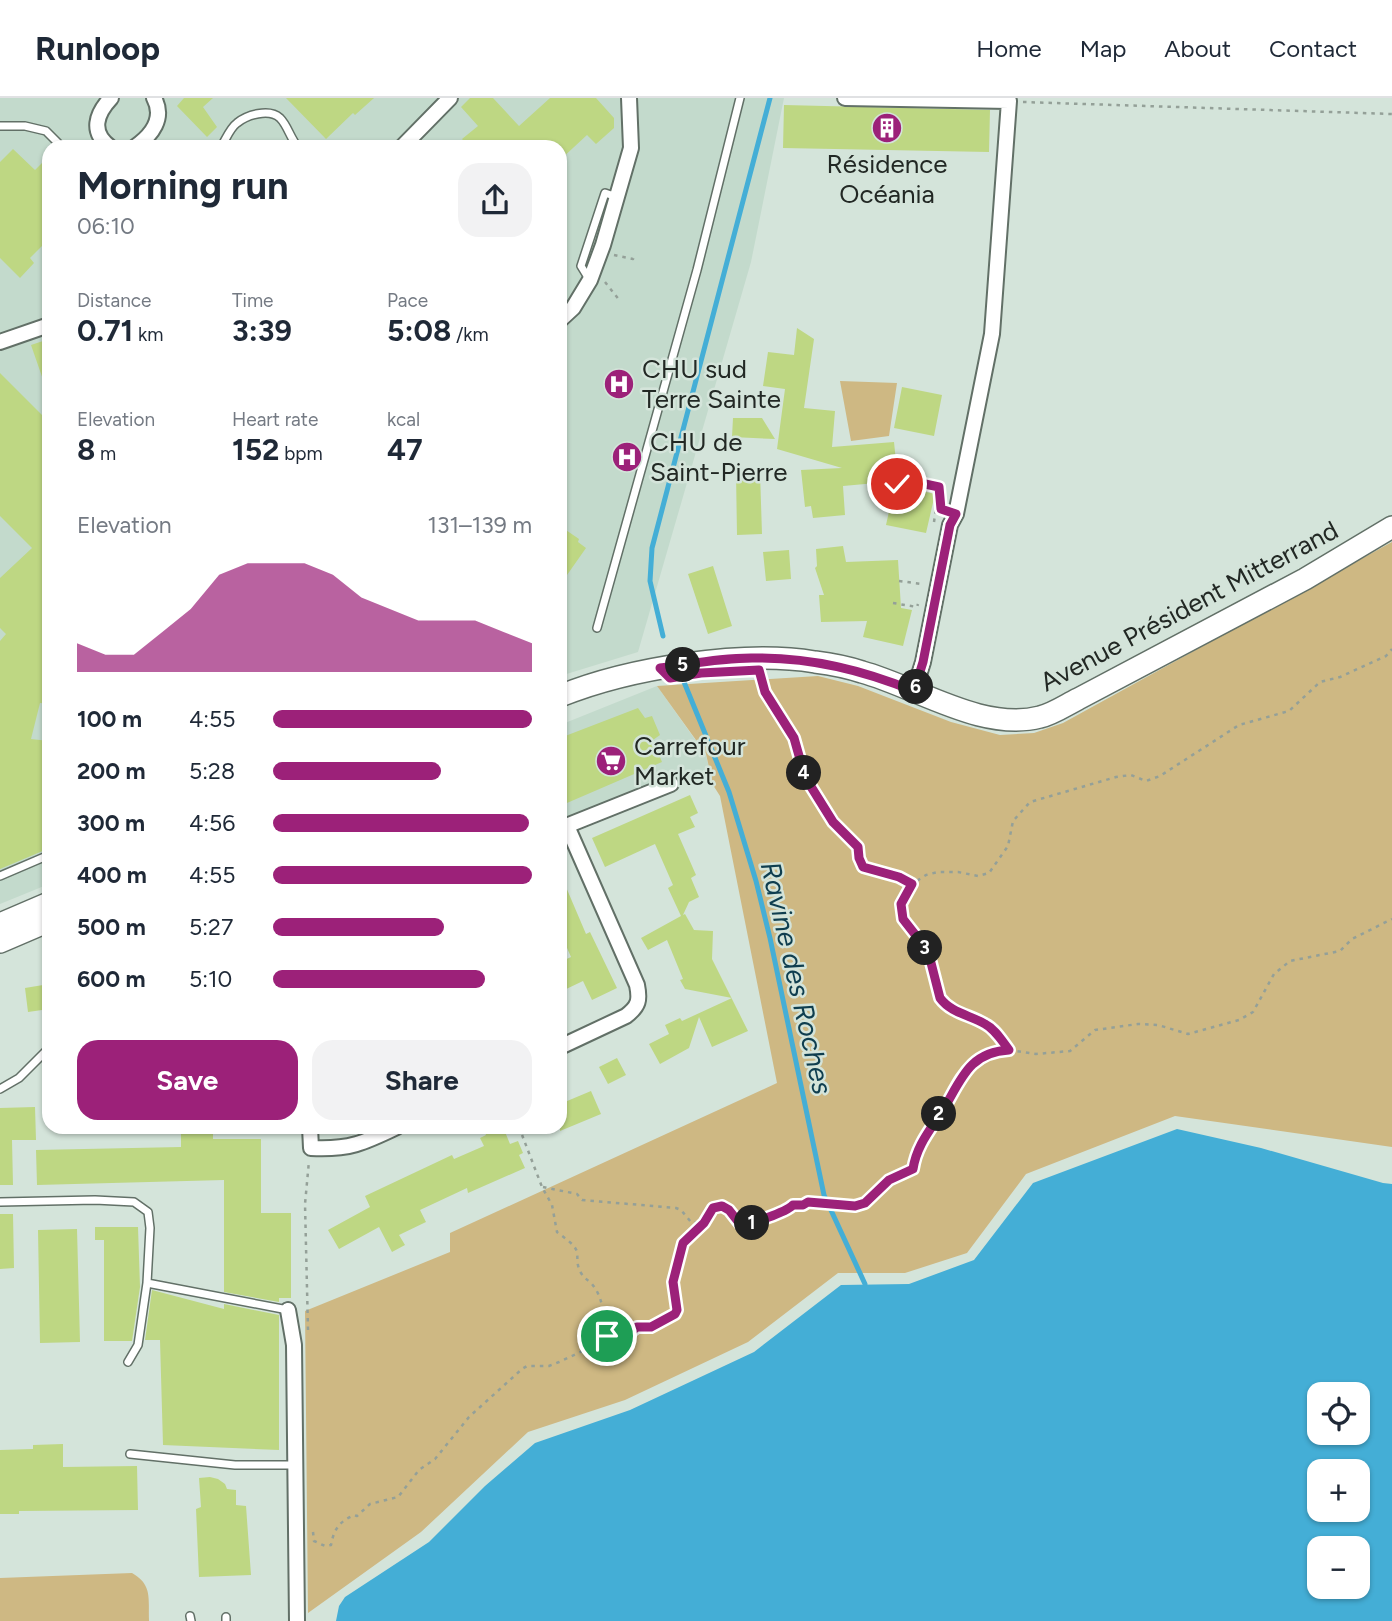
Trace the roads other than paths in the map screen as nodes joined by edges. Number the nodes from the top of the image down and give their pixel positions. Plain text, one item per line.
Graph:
1 (111, 98) edge
2 (154, 98) edge
3 (450, 98) edge
4 (629, 98) edge
5 (740, 98) edge
6 (845, 98) edge
7 (1009, 100) edge
8 (0, 126) edge
9 (55, 140) edge
10 (101, 140) edge
11 (142, 140) edge
12 (225, 140) edge
13 (292, 140) edge
14 (409, 140) edge
15 (567, 314) edge
16 (42, 327) edge
17 (0, 342) edge
18 (1392, 527) edge
19 (597, 628) dead end
20 (914, 691) junction
21 (567, 694) edge
22 (671, 784) dead end
23 (567, 826) edge
24 (567, 833) edge
25 (42, 858) edge
26 (0, 876) edge
27 (42, 906) edge
28 (0, 924) edge
29 (42, 924) edge
30 (0, 942) edge
31 (567, 1044) edge
32 (42, 1055) edge
33 (0, 1089) edge
34 (310, 1134) edge
35 (383, 1134) edge
36 (0, 1202) edge
37 (147, 1283) junction
38 (288, 1310) joint
39 (128, 1362) dead end
40 (130, 1454) dead end
41 (295, 1465) junction
42 (296, 1621) edge

1 - 10 street
2 - 11 street
3 - 14 street
4 - 15 street
5 - 19 lane
6 - 7 street
7 - 20 street
8 - 9 lane
12 - 13 lane
16 - 17 street
18 - 20 main road, Avenue Président Mitterrand
20 - 21 main road, Avenue Président Mitterrand
22 - 23 street
24 - 31 street
25 - 26 lane
27 - 28 main road
29 - 30 main road
32 - 33 lane
34 - 35 street
36 - 37 lane
37 - 38 lane
37 - 39 lane
38 - 41 street
40 - 41 lane
41 - 42 street

